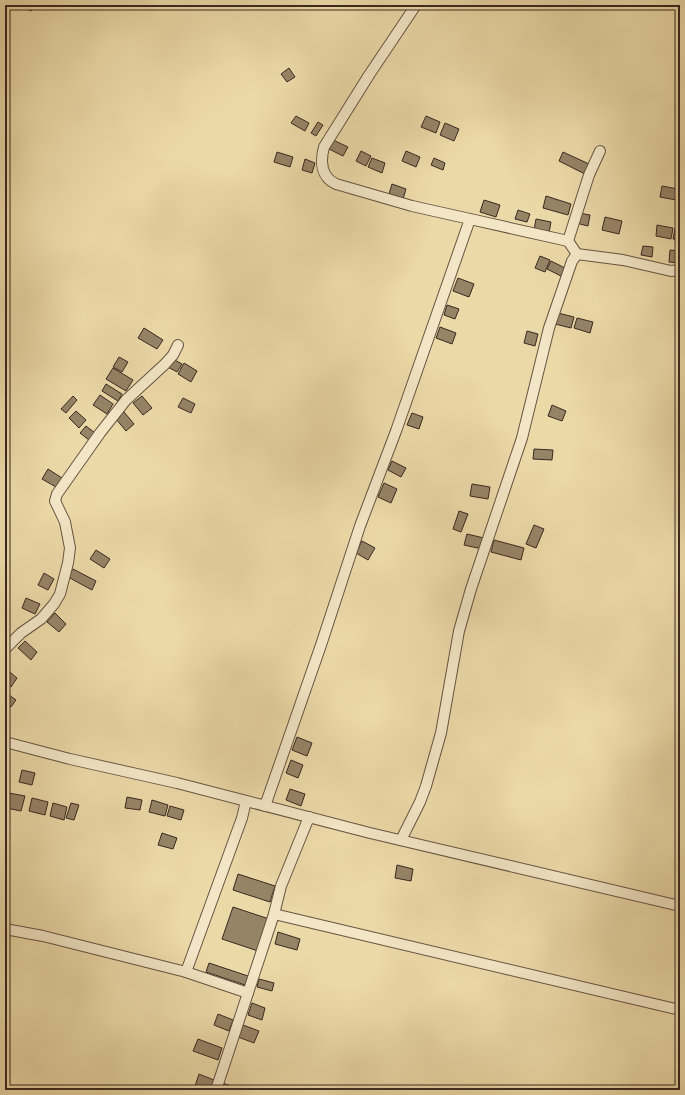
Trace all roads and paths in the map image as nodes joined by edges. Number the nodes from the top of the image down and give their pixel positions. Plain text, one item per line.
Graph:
1 (416, 5) edge
2 (600, 151) dead end
3 (470, 218) junction
4 (568, 240) junction
5 (577, 254) junction
6 (680, 270) edge
7 (178, 345) dead end
8 (5, 649) edge
9 (5, 742) edge
10 (246, 801) junction
11 (265, 806) junction
12 (309, 817) junction
13 (401, 840) junction
14 (680, 906) edge
15 (274, 914) junction
16 (5, 929) edge
17 (186, 972) junction
18 (248, 994) junction
19 (680, 1010) edge
20 (216, 1090) edge

1 - 3 street
2 - 4 street
3 - 4 street
3 - 11 street
4 - 5 street
5 - 6 street
5 - 13 street
7 - 8 street
9 - 10 street
10 - 11 street
10 - 17 street
11 - 12 street
12 - 13 street
12 - 15 street
13 - 14 street
15 - 18 street
15 - 19 street
16 - 17 street
17 - 18 street
18 - 20 street

